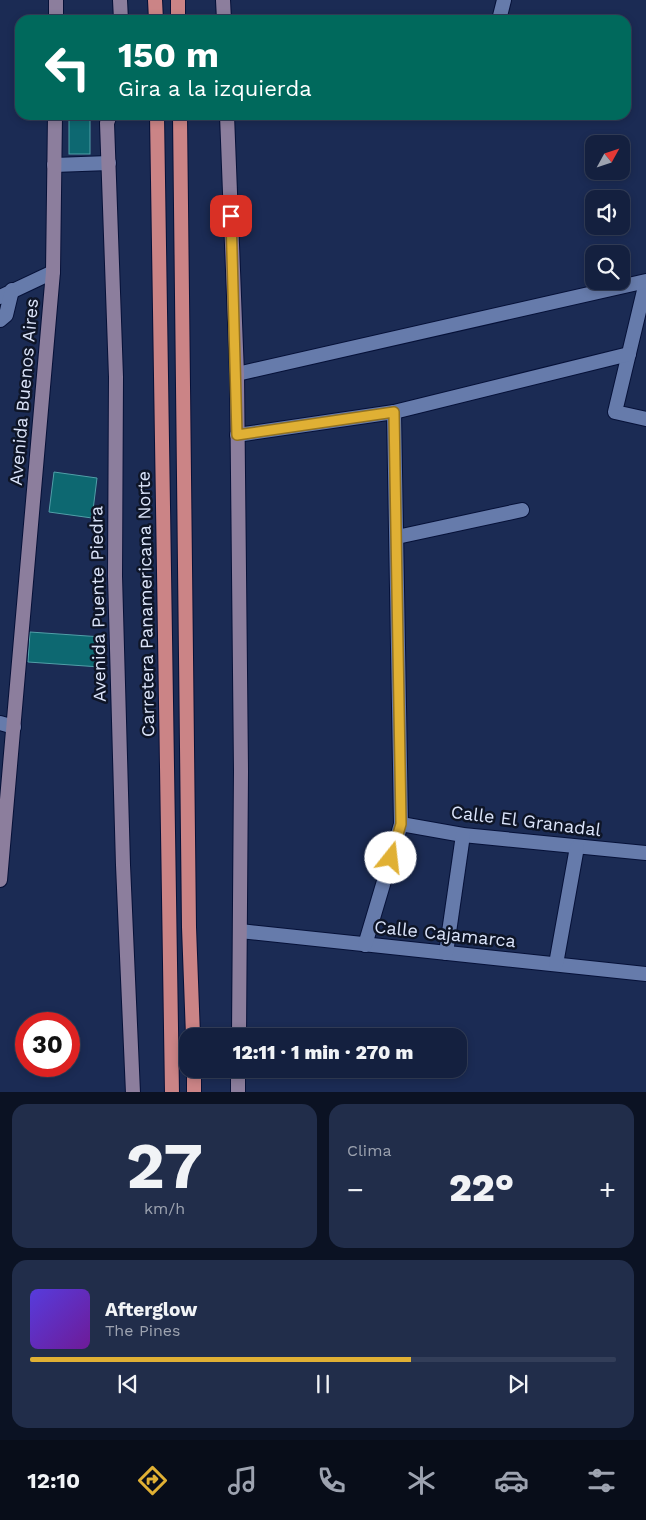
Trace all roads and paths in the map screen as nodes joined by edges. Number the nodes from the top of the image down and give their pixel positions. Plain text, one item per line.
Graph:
1 (56, 0) edge
2 (120, 0) edge
3 (155, 0) edge
4 (178, 0) edge
5 (223, 0) edge
6 (504, 0) edge
7 (56, 15) edge
8 (120, 15) edge
9 (156, 15) edge
10 (178, 15) edge
11 (224, 15) edge
12 (500, 15) edge
13 (55, 120) edge
14 (109, 120) edge
15 (157, 120) edge
16 (180, 120) edge
17 (227, 120) edge
18 (108, 163) junction
19 (54, 165) junction
20 (53, 272) junction
21 (646, 282) edge
22 (6, 294) edge
23 (0, 320) edge
24 (629, 354) junction
25 (236, 374) junction
26 (394, 412) junction
27 (646, 418) edge
28 (237, 435) junction
29 (522, 510) dead end
30 (397, 537) junction
31 (0, 723) edge
32 (14, 727) junction
33 (401, 824) junction
34 (463, 835) junction
35 (577, 847) junction
36 (646, 853) edge
37 (0, 880) edge
38 (240, 931) junction
39 (365, 945) junction
40 (446, 953) junction
41 (556, 964) junction
42 (646, 974) edge
43 (193, 1028) edge
44 (239, 1028) edge
45 (194, 1078) edge
46 (238, 1078) edge
47 (133, 1092) edge
48 (172, 1092) edge
49 (194, 1092) edge
50 (238, 1092) edge

1 - 7 main road
2 - 8 main road
3 - 9 highway
4 - 10 highway
5 - 11 main road
6 - 12 street
13 - 19 main road, Avenida Buenos Aires
14 - 18 main road, Avenida Puente Piedra
15 - 48 highway, Carretera Panamericana Norte
16 - 43 highway
17 - 25 main road
18 - 19 street
18 - 47 main road, Avenida Puente Piedra
19 - 20 main road, Avenida Buenos Aires
20 - 22 street
20 - 32 main road, Avenida Buenos Aires
21 - 24 street
21 - 25 street
22 - 23 street
24 - 26 street
24 - 27 street
25 - 28 main road
26 - 28 street
26 - 30 street
28 - 38 main road
29 - 30 street
30 - 33 street
31 - 32 street
32 - 37 main road, Avenida Buenos Aires
33 - 34 street, Calle El Granadal
33 - 39 street
34 - 35 street, Calle El Granadal
34 - 40 street
35 - 36 street, Calle El Granadal
35 - 41 street
38 - 39 street, Calle Cajamarca
38 - 44 main road
39 - 40 street, Calle Cajamarca
40 - 41 street, Calle Cajamarca
41 - 42 street, Calle Cajamarca
45 - 49 highway
46 - 50 main road

